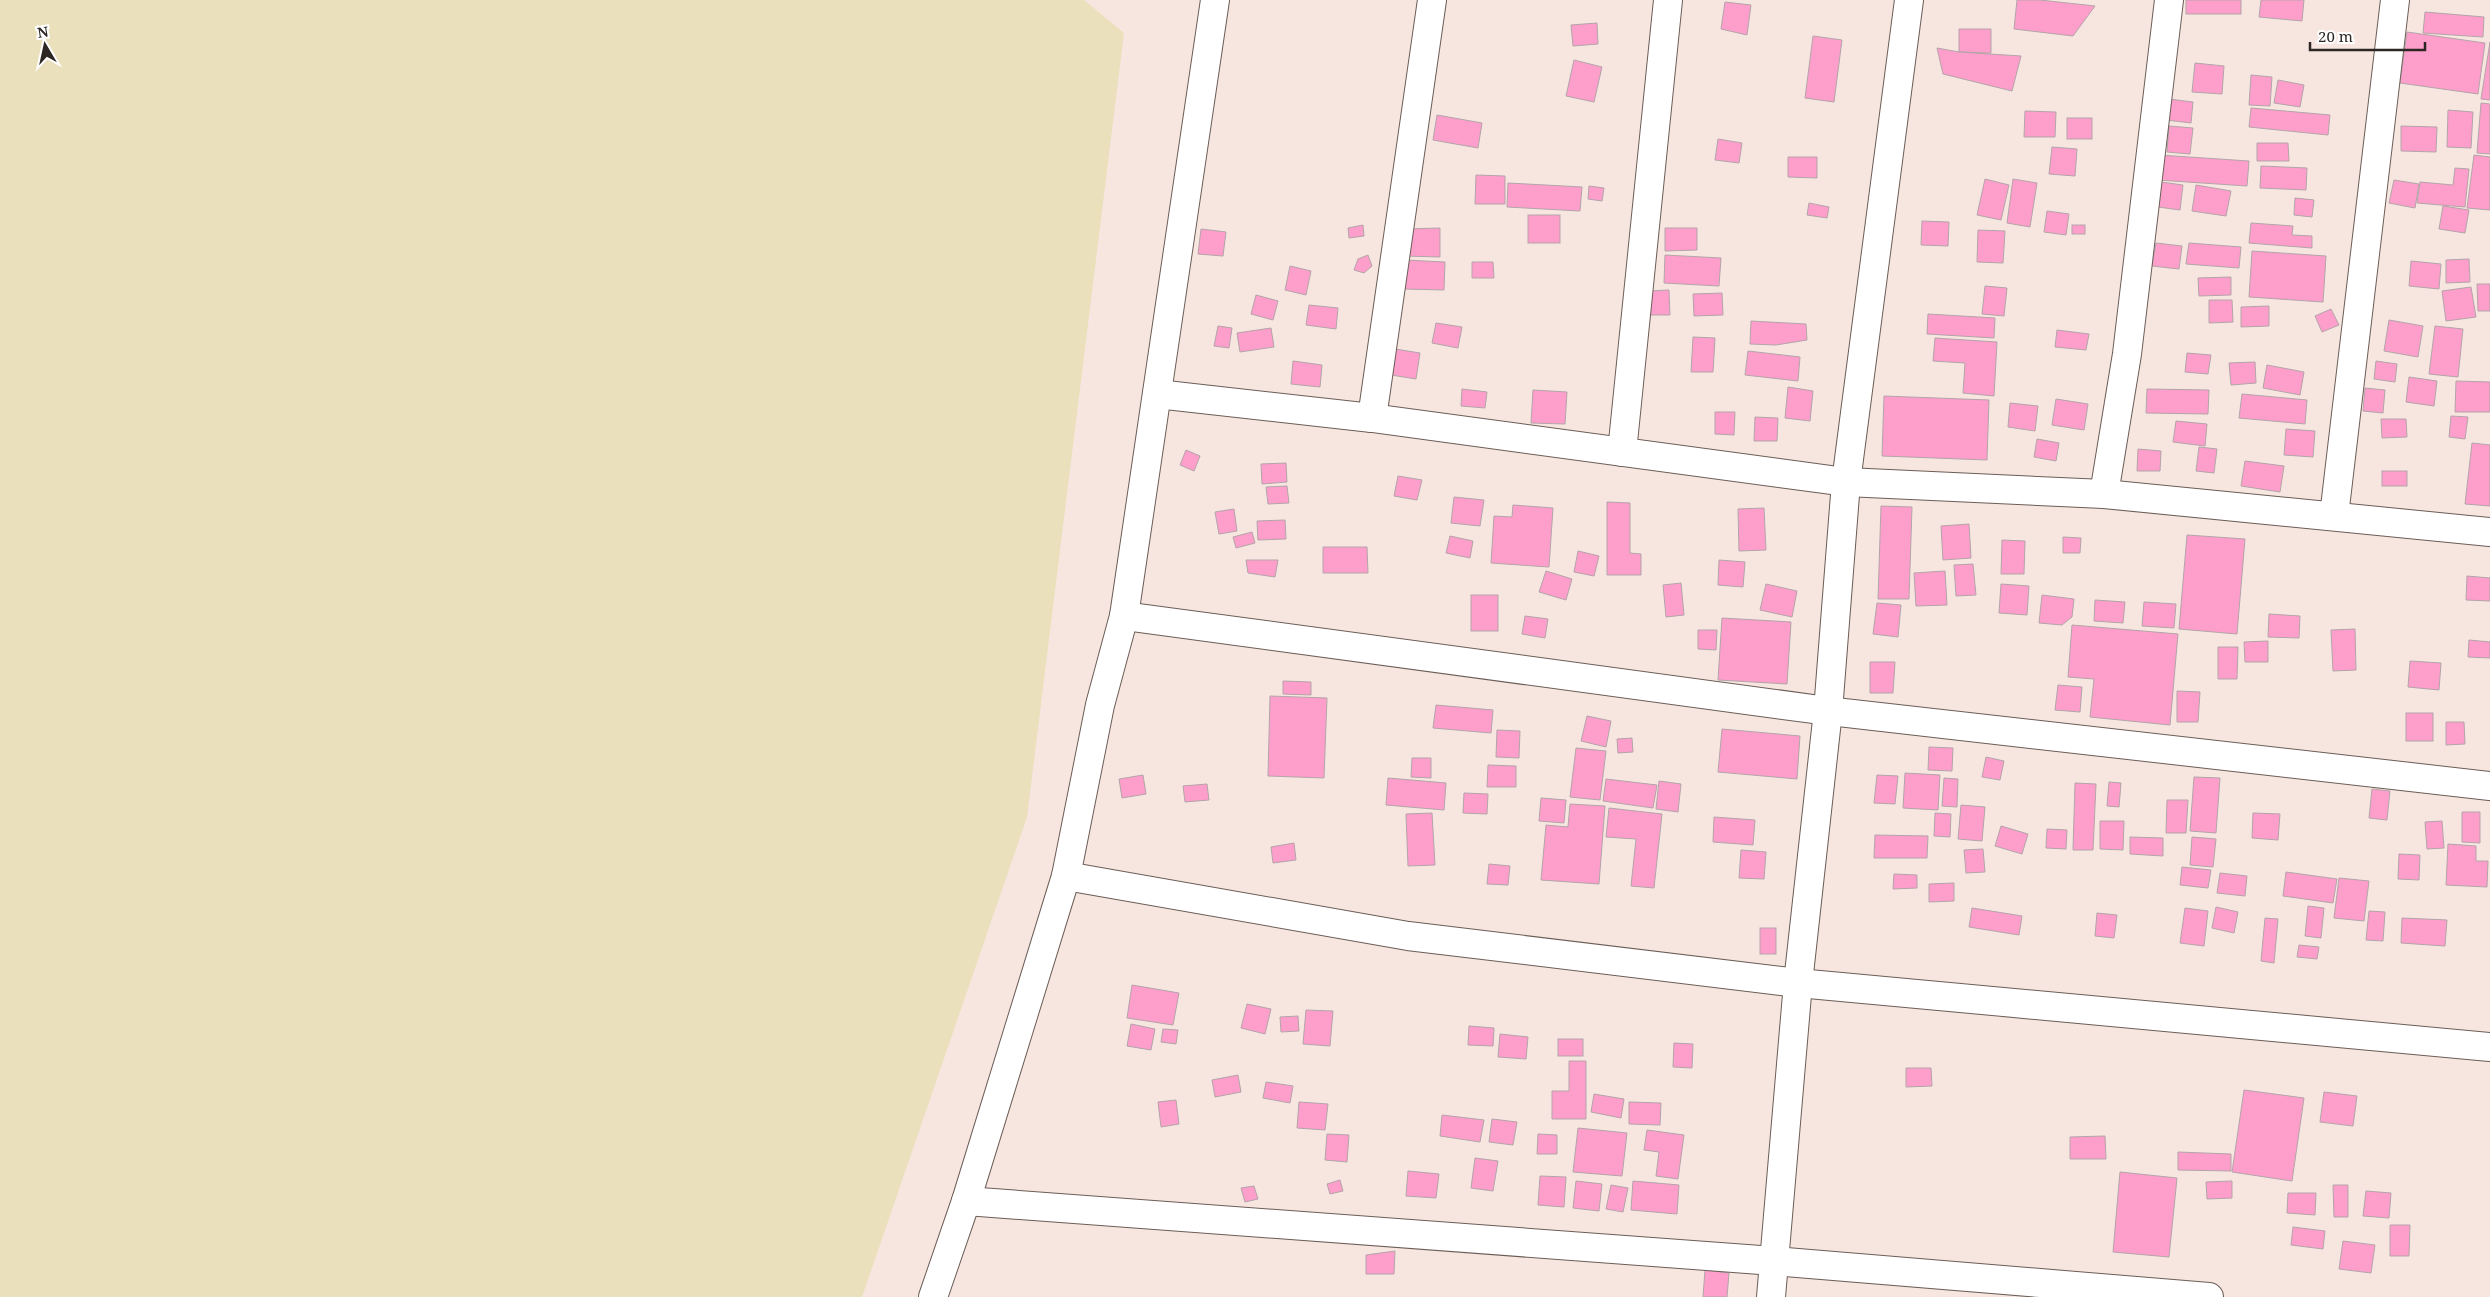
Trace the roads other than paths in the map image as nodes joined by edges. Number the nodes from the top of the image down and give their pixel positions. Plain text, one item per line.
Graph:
1 (1215, 0) edge
2 (1432, 0) edge
3 (1668, 0) edge
4 (1909, 0) edge
5 (2169, 0) edge
6 (2395, 0) edge
7 (1157, 394) junction
8 (1372, 418) junction
9 (1622, 452) junction
10 (1846, 482) junction
11 (2104, 494) junction
12 (2334, 516) junction
13 (2490, 532) edge
14 (1124, 616) junction
15 (1828, 712) junction
16 (2490, 786) edge
17 (1066, 876) junction
18 (1798, 983) junction
19 (2490, 1047) edge
20 (966, 1201) junction
21 (1774, 1261) junction
22 (933, 1297) edge
23 (1770, 1297) edge
24 (2209, 1297) edge

1 - 7 street
2 - 8 street
3 - 9 street
4 - 10 street
5 - 11 street
6 - 12 street
7 - 8 street
7 - 14 street
8 - 9 street
9 - 10 street
10 - 11 street
10 - 15 street
11 - 12 street
12 - 13 street
14 - 15 street
14 - 17 street
15 - 16 street
15 - 18 street
17 - 18 street
17 - 20 street
18 - 19 street
18 - 21 street
20 - 21 street
20 - 22 street
21 - 23 street
21 - 24 street

